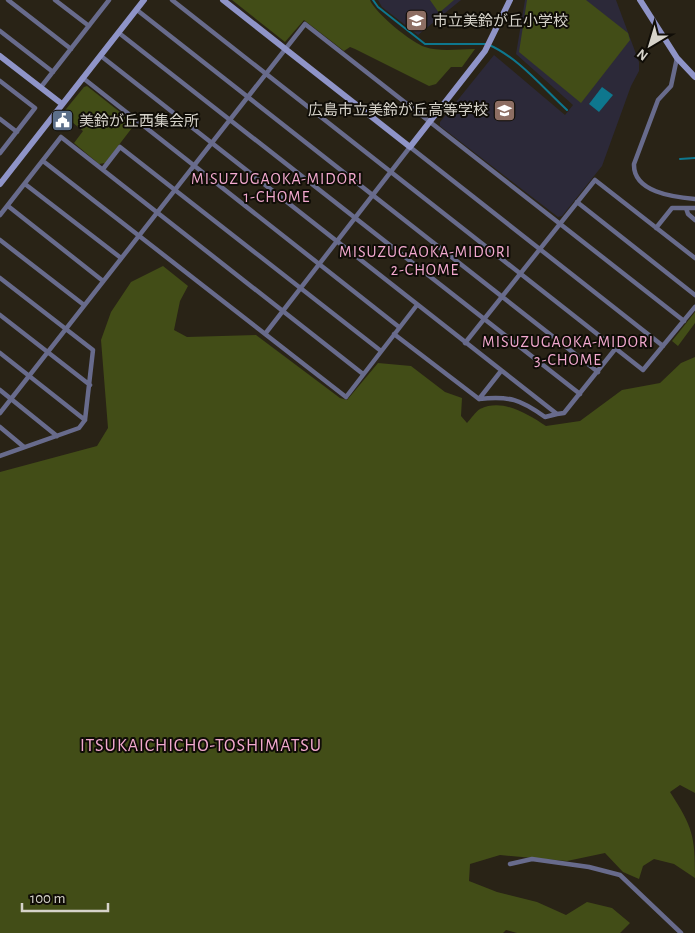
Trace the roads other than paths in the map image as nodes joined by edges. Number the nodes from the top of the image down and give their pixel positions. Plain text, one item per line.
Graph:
1 (8, 0) edge
2 (55, 0) edge
3 (144, 0) edge
4 (172, 0) edge
5 (223, 0) edge
6 (510, 0) edge
7 (640, 0) edge
8 (106, 1) edge
9 (137, 10) junction
10 (89, 26) junction
11 (0, 31) edge
12 (119, 33) junction
13 (285, 48) junction
14 (71, 49) junction
15 (0, 56) edge
16 (101, 56) junction
17 (676, 58) junction
18 (53, 72) junction
19 (266, 74) junction
20 (695, 77) edge
21 (83, 78) junction
22 (0, 81) edge
23 (41, 88) junction
24 (247, 97) junction
25 (62, 104) junction
26 (0, 118) edge
27 (230, 120) junction
28 (429, 123) junction
29 (16, 132) junction
30 (212, 143) junction
31 (410, 147) junction
32 (0, 153) edge
33 (43, 161) junction
34 (194, 165) junction
35 (103, 169) junction
36 (392, 171) junction
37 (0, 184) edge
38 (25, 184) junction
39 (175, 189) junction
40 (373, 195) junction
41 (695, 199) edge
42 (577, 202) junction
43 (8, 206) junction
44 (686, 208) junction
45 (695, 208) edge
46 (157, 212) junction
47 (0, 215) edge
48 (355, 218) junction
49 (695, 220) edge
50 (559, 224) junction
51 (656, 228) junction
52 (139, 235) junction
53 (0, 240) edge
54 (336, 242) junction
55 (539, 250) junction
56 (121, 258) junction
57 (695, 258) edge
58 (319, 264) junction
59 (520, 273) junction
60 (0, 278) edge
61 (103, 281) junction
62 (300, 288) junction
63 (695, 295) edge
64 (502, 296) junction
65 (84, 305) junction
66 (417, 305) junction
67 (695, 307) edge
68 (283, 311) junction
69 (0, 315) edge
70 (484, 319) junction
71 (684, 321) junction
72 (399, 327) junction
73 (65, 329) junction
74 (265, 334) junction
75 (394, 334) junction
76 (465, 343) junction
77 (663, 346) junction
78 (616, 348) junction
79 (381, 351) junction
80 (47, 352) junction
81 (0, 353) edge
82 (501, 371) junction
83 (598, 372) junction
84 (363, 374) junction
85 (29, 376) junction
86 (90, 385) junction
87 (0, 390) edge
88 (580, 394) junction
89 (11, 399) junction
90 (478, 399) junction
91 (0, 413) edge
92 (557, 414) junction
93 (85, 420) junction
94 (0, 427) edge
95 (57, 436) junction
96 (24, 446) junction
97 (0, 456) edge
98 (510, 864) dead end
99 (681, 933) edge

1 - 14 street
2 - 10 street
3 - 9 street
4 - 19 street
5 - 13 street
6 - 28 street
7 - 17 street
8 - 10 street
9 - 12 street
9 - 24 street
10 - 14 street
11 - 18 street
12 - 16 street
12 - 27 street
13 - 19 street
13 - 28 street
13 - 31 street
14 - 18 street
15 - 23 street
16 - 21 street
16 - 30 street
17 - 20 street
17 - 41 street
18 - 23 street
19 - 24 street
19 - 36 street
21 - 25 street
21 - 34 street
22 - 29 street
23 - 25 street
24 - 27 street
24 - 40 street
25 - 37 street
26 - 29 street
27 - 30 street
27 - 48 street
28 - 31 street
28 - 50 street
29 - 32 street
30 - 34 street
30 - 54 street
31 - 36 street
31 - 55 street
33 - 35 street
33 - 38 street
33 - 52 street
34 - 39 street
34 - 58 street
35 - 39 street
35 - 46 street
36 - 40 street
36 - 59 street
38 - 43 street
38 - 56 street
39 - 46 street
39 - 62 street
40 - 48 street
40 - 64 street
42 - 50 street
42 - 51 street
42 - 63 street
43 - 47 street
43 - 61 street
44 - 45 street
44 - 49 street
44 - 51 street
46 - 52 street
46 - 68 street
48 - 54 street
48 - 70 street
50 - 55 street
50 - 71 street
51 - 57 street
52 - 56 street
52 - 74 street
53 - 65 street
54 - 58 street
54 - 66 street
55 - 59 street
55 - 77 street
56 - 61 street
58 - 62 street
58 - 72 street
59 - 64 street
59 - 78 street
60 - 73 street
61 - 65 street
62 - 68 street
62 - 79 street
64 - 70 street
64 - 83 street
65 - 73 street
66 - 72 street
66 - 76 street
67 - 71 street
68 - 74 street
68 - 84 street
69 - 80 street
70 - 76 street
70 - 88 street
71 - 77 street
72 - 75 street
73 - 80 street
73 - 86 street
74 - 84 street
75 - 79 street
75 - 90 street
76 - 82 street
77 - 78 street
78 - 83 street
79 - 84 street
80 - 85 street
80 - 86 street
81 - 85 street
82 - 90 street
82 - 92 street
83 - 88 street
85 - 89 street
85 - 93 street
86 - 93 street
87 - 89 street
88 - 92 street
89 - 91 street
89 - 95 street
90 - 92 street
93 - 95 street
94 - 96 street
95 - 96 street
96 - 97 street
98 - 99 street

